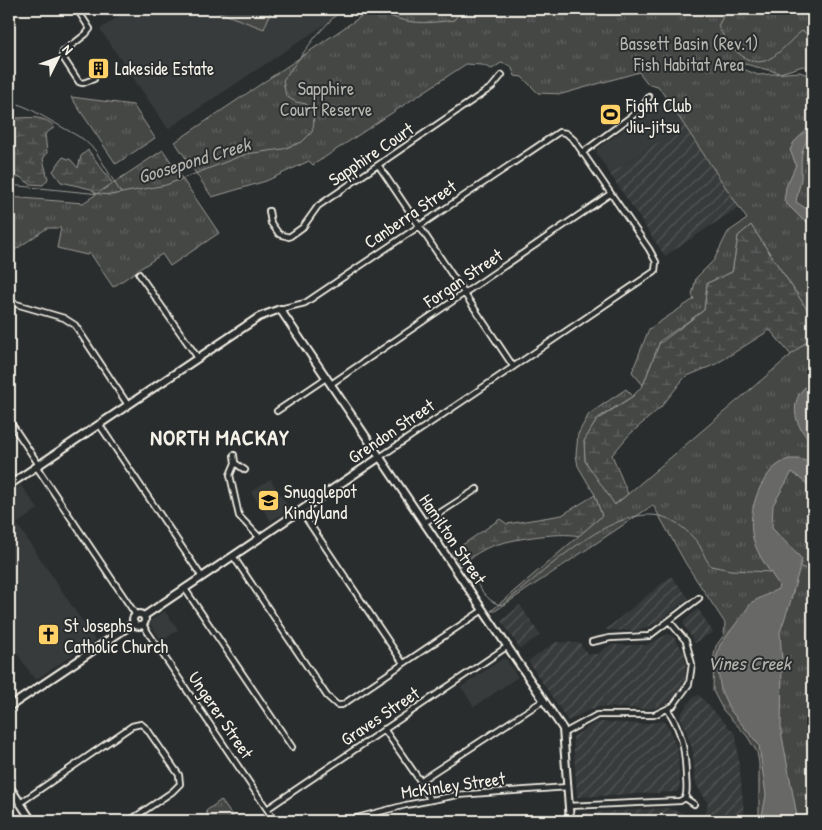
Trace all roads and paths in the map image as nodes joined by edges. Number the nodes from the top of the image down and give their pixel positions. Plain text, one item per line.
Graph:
1 (77, 9) edge
2 (502, 75) dead end
3 (94, 79) dead end
4 (649, 97) dead end
5 (582, 153) junction
6 (378, 166) junction
7 (610, 194) junction
8 (268, 211) dead end
9 (420, 226) junction
10 (140, 274) dead end
11 (465, 293) junction
12 (9, 302) edge
13 (280, 309) junction
14 (198, 358) junction
15 (513, 366) junction
16 (326, 378) junction
17 (331, 384) junction
18 (128, 405) junction
19 (277, 411) dead end
20 (9, 420) edge
21 (99, 424) junction
22 (234, 455) dead end
23 (380, 457) junction
24 (235, 463) junction
25 (38, 465) junction
26 (246, 470) dead end
27 (9, 485) edge
28 (477, 489) dead end
29 (301, 511) junction
30 (424, 523) junction
31 (260, 538) junction
32 (234, 556) junction
33 (202, 577) junction
34 (185, 589) junction
35 (698, 598) dead end
36 (483, 610) junction
37 (136, 615) junction
38 (144, 616) junction
39 (670, 622) junction
40 (134, 623) junction
41 (143, 625) junction
42 (592, 642) dead end
43 (508, 646) junction
44 (403, 664) junction
45 (544, 700) junction
46 (9, 707) edge
47 (668, 710) junction
48 (384, 730) junction
49 (564, 733) junction
50 (292, 747) dead end
51 (420, 781) junction
52 (9, 786) edge
53 (568, 786) junction
54 (685, 798) junction
55 (430, 800) junction
56 (20, 803) junction
57 (694, 804) dead end
58 (569, 806) junction
59 (267, 809) junction
60 (32, 821) edge
61 (129, 821) edge
62 (275, 821) edge
63 (344, 821) edge
64 (570, 821) edge

1 - 3 street
2 - 6 street, Sapphire Court
4 - 5 street
5 - 7 street
5 - 9 street, Canberra Street
6 - 8 street, Sapphire Court
6 - 9 street
7 - 11 street, Forgan Street
7 - 15 street, Grendon Street
9 - 11 street
9 - 13 street, Canberra Street
10 - 14 street
11 - 15 street
11 - 17 street, Forgan Street
12 - 18 street
13 - 14 street
13 - 16 street, Hamilton Street
14 - 18 street
15 - 23 street, Grendon Street
16 - 17 street, Hamilton Street
16 - 19 street
17 - 23 street, Hamilton Street
18 - 21 street
20 - 25 street
21 - 25 street
21 - 33 street
22 - 24 street
23 - 29 street, Grendon Street
23 - 30 street, Hamilton Street
24 - 26 street
24 - 31 street
25 - 27 street
25 - 37 street
28 - 30 street
29 - 31 street, Grendon Street
29 - 44 street
30 - 36 street, Hamilton Street
31 - 32 street, Grendon Street
32 - 33 street, Grendon Street
32 - 44 street
33 - 34 street, Grendon Street
34 - 38 street, Grendon Street
34 - 50 street
35 - 39 street
36 - 43 street, Hamilton Street
36 - 44 street
37 - 38 street
37 - 40 street
38 - 41 street
39 - 42 street
39 - 47 street
40 - 41 street
40 - 46 street
41 - 59 street, Ungerer Street
43 - 45 street, Hamilton Street
43 - 48 street, Graves Street
45 - 49 street, Hamilton Street
45 - 51 street
47 - 49 street
47 - 54 street
48 - 51 street
48 - 59 street, Graves Street
49 - 53 street, Hamilton Street
51 - 55 street
52 - 56 street
53 - 55 street, McKinley Street
53 - 58 street, Hamilton Street
54 - 57 street
54 - 58 street
55 - 63 street, McKinley Street
56 - 60 street
56 - 61 street
58 - 64 street, Hamilton Street
59 - 62 street, Ungerer Street

